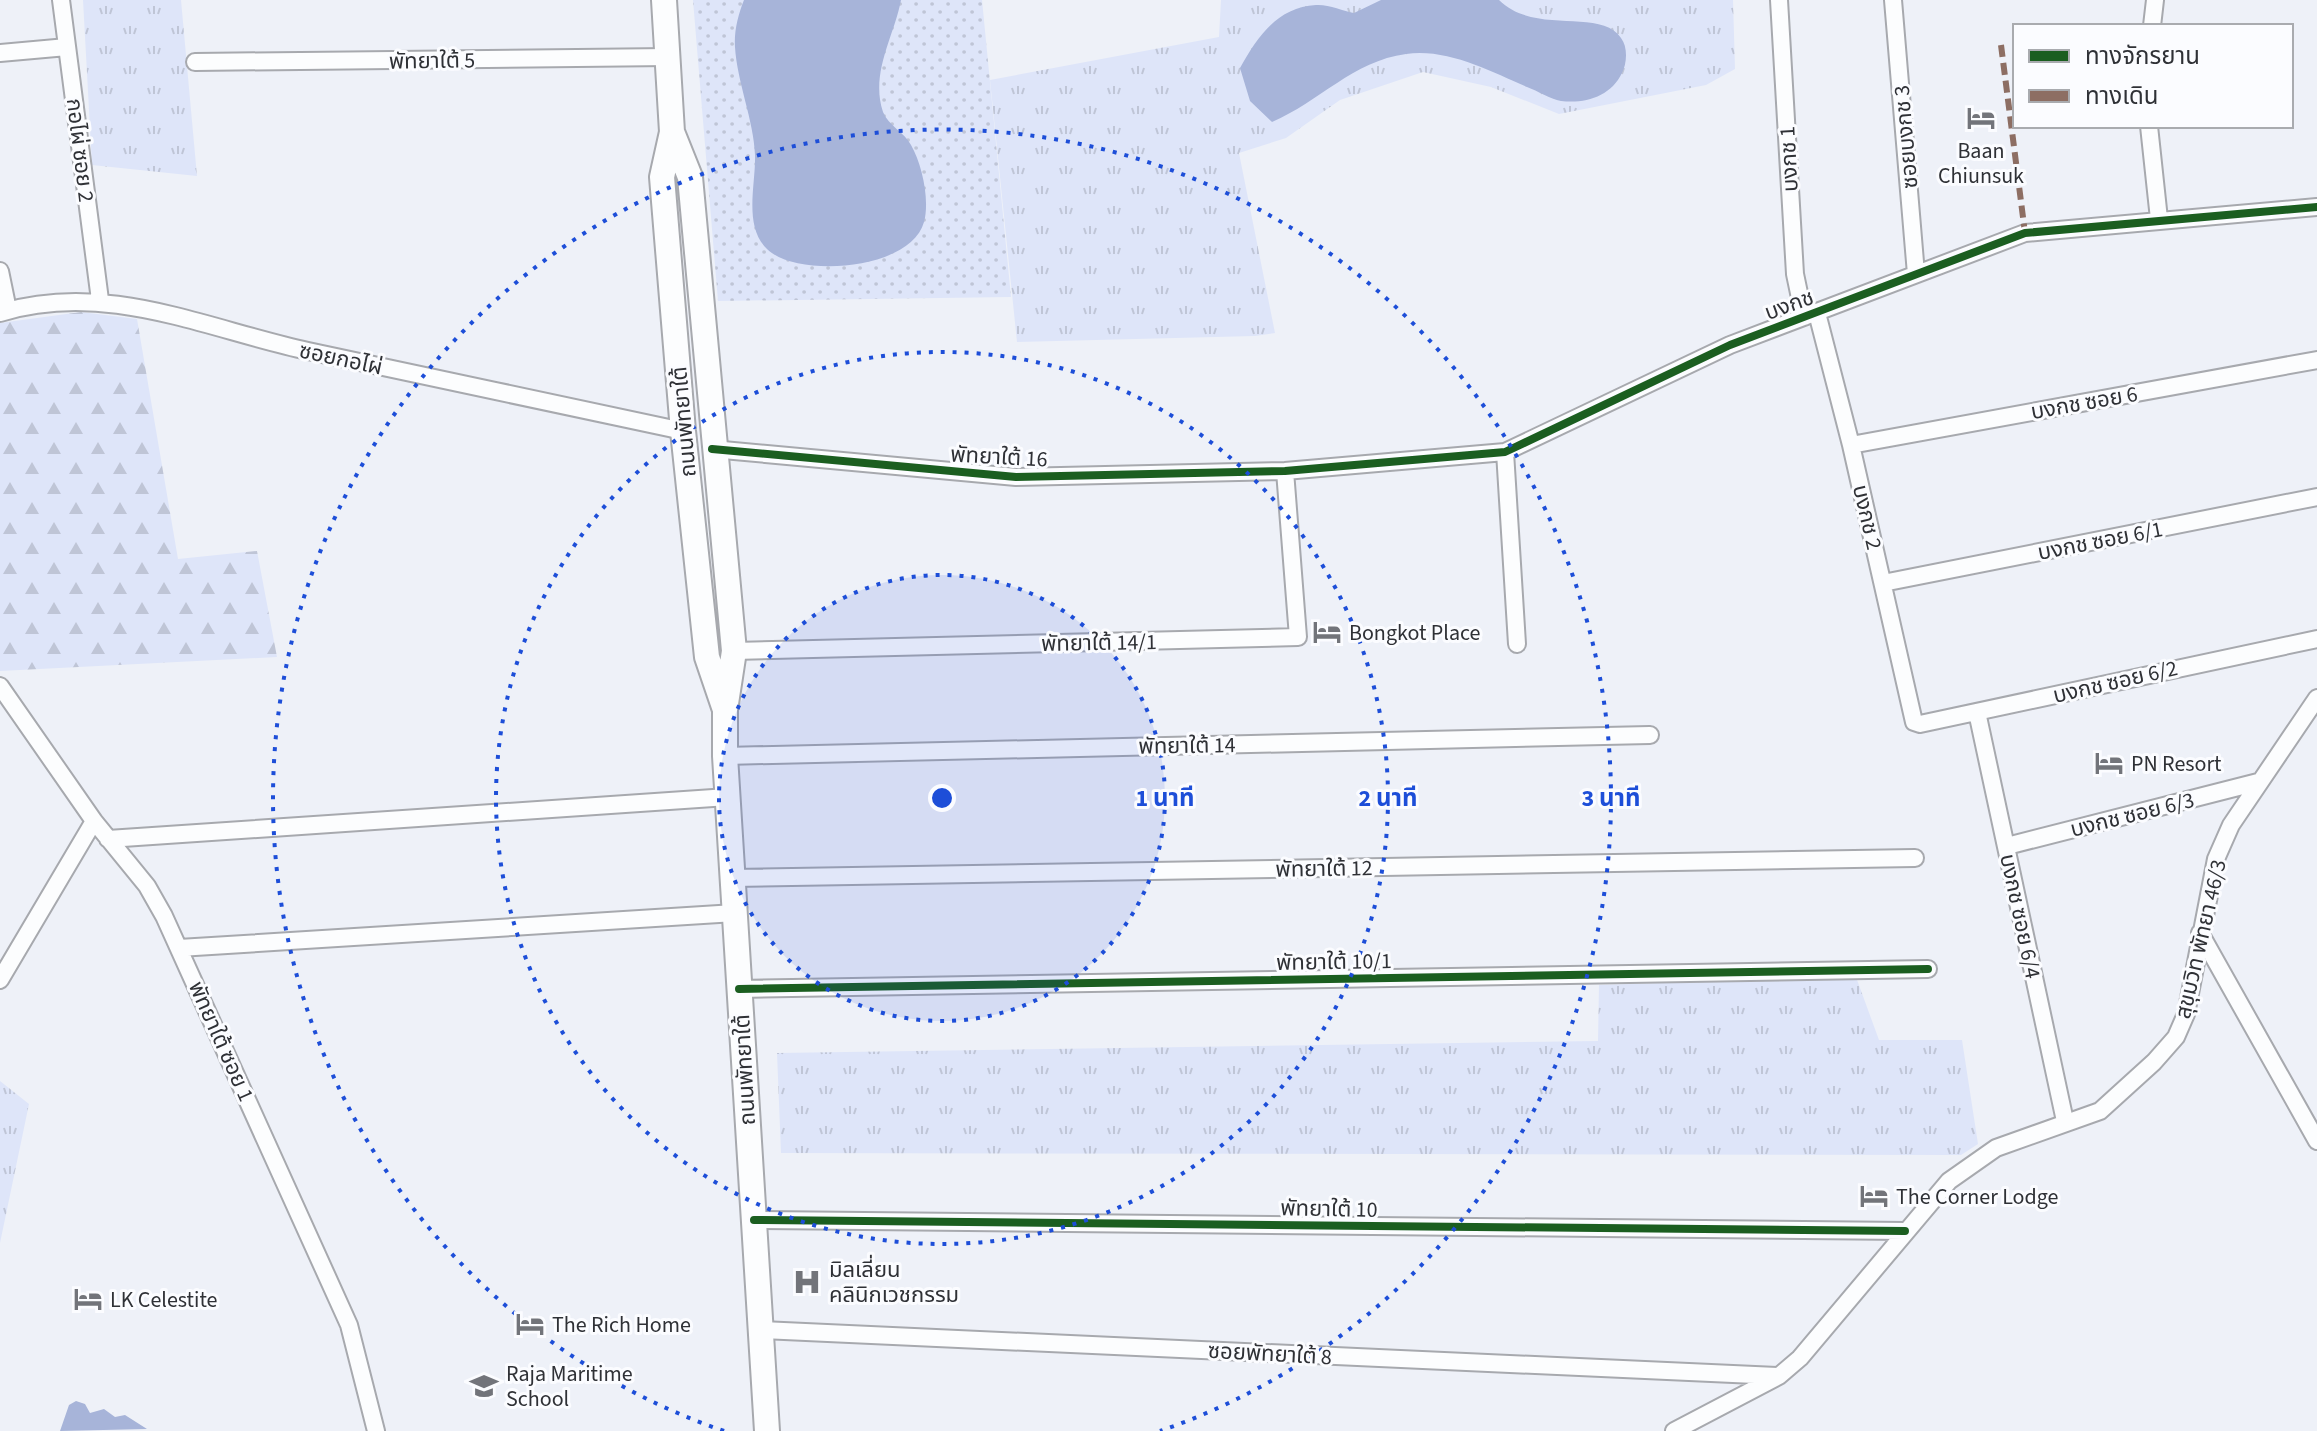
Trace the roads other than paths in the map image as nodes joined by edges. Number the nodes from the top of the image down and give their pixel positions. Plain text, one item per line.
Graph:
1 (61, 0) edge
2 (664, 0) edge
3 (1779, 0) edge
4 (1893, 0) edge
5 (2155, 0) edge
6 (2152, 24) edge
7 (67, 47) junction
8 (0, 53) edge
9 (669, 57) junction
10 (195, 62) dead end
11 (2149, 128) edge
12 (672, 132) junction
13 (2317, 207) edge
14 (2159, 219) junction
15 (0, 271) edge
16 (1916, 274) junction
17 (100, 300) junction
18 (4, 312) edge
19 (1810, 315) junction
20 (2317, 360) edge
21 (683, 431) junction
22 (1851, 445) junction
23 (712, 449) junction
24 (1505, 452) junction
25 (1285, 471) junction
26 (2317, 497) edge
27 (1883, 583) junction
28 (2317, 639) edge
29 (1517, 644) dead end
30 (734, 651) junction
31 (0, 686) edge
32 (2317, 698) edge
33 (5, 704) edge
34 (725, 710) junction
35 (1977, 712) junction
36 (1914, 722) joint
37 (1650, 735) dead end
38 (725, 756) junction
39 (2258, 782) junction
40 (728, 797) junction
41 (94, 821) junction
42 (108, 839) junction
43 (2007, 846) junction
44 (1915, 858) dead end
45 (733, 878) junction
46 (735, 913) junction
47 (2200, 933) junction
48 (179, 948) junction
49 (1928, 969) dead end
50 (0, 980) edge
51 (739, 989) junction
52 (2065, 1121) junction
53 (2317, 1141) edge
54 (754, 1220) junction
55 (1905, 1231) junction
56 (760, 1330) junction
57 (1779, 1376) junction
58 (376, 1431) edge
59 (767, 1431) edge
60 (1674, 1431) edge

1 - 7 street, กอไผ่ ซอย 2
2 - 9 main road, ถนนพัทยาใต้
3 - 19 street, บงกช 1
4 - 16 street, ซอยบงกช 3
5 - 6 street
7 - 8 street
7 - 17 street, กอไผ่ ซอย 2
9 - 10 street, พัทยาใต้ 5
9 - 12 main road, ถนนพัทยาใต้
11 - 14 street
12 - 21 main road, ถนนพัทยาใต้
12 - 23 main road, ถนนพัทยาใต้
13 - 14 street, บงกช
14 - 16 street, บงกช
15 - 18 street
16 - 19 street, บงกช
17 - 18 street, ซอยกอไผ่
17 - 21 street, ซอยกอไผ่
19 - 22 street, บงกช 2
19 - 24 street, บงกช
20 - 22 street, บงกช ซอย 6
21 - 34 main road, ถนนพัทยาใต้
22 - 27 street, บงกช 2
23 - 25 street, พัทยาใต้ 16
23 - 30 main road, ถนนพัทยาใต้
24 - 25 street, บงกช
24 - 29 street
25 - 30 street, พัทยาใต้ 14/1
26 - 27 street, บงกช ซอย 6/1
27 - 36 street, บงกช 2
28 - 35 street, บงกช ซอย 6/2
30 - 34 main road, ถนนพัทยาใต้
31 - 33 street, พัทยาใต้ ซอย 1
32 - 39 street, สุขุมวิท พัทยา 46/3
33 - 41 street, พัทยาใต้ ซอย 1
34 - 38 main road, ถนนพัทยาใต้
35 - 36 street, บงกช ซอย 6/2
35 - 43 street, บงกช ซอย 6/4
37 - 38 street, พัทยาใต้ 14
38 - 40 main road, ถนนพัทยาใต้
39 - 43 street, บงกช ซอย 6/3
39 - 47 street, สุขุมวิท พัทยา 46/3
40 - 42 street
40 - 45 main road, ถนนพัทยาใต้
41 - 42 street, พัทยาใต้ ซอย 1
41 - 50 street
42 - 48 street, พัทยาใต้ ซอย 1
43 - 52 street, บงกช ซอย 6/4
44 - 45 street, พัทยาใต้ 12
45 - 46 main road, ถนนพัทยาใต้
46 - 48 street
46 - 51 main road, ถนนพัทยาใต้
47 - 52 street, สุขุมวิท พัทยา 46/3
47 - 53 street
48 - 58 street, พัทยาใต้ ซอย 1
49 - 51 street, พัทยาใต้ 10/1
51 - 54 main road, ถนนพัทยาใต้
52 - 55 street, สุขุมวิท พัทยา 46/3
54 - 55 street, พัทยาใต้ 10
54 - 56 main road, ถนนพัทยาใต้
55 - 57 street, สุขุมวิท พัทยา 46/3
56 - 57 street, ซอยพัทยาใต้ 8
56 - 59 main road, ถนนพัทยาใต้
57 - 60 street, สุขุมวิท พัทยา 46/3

